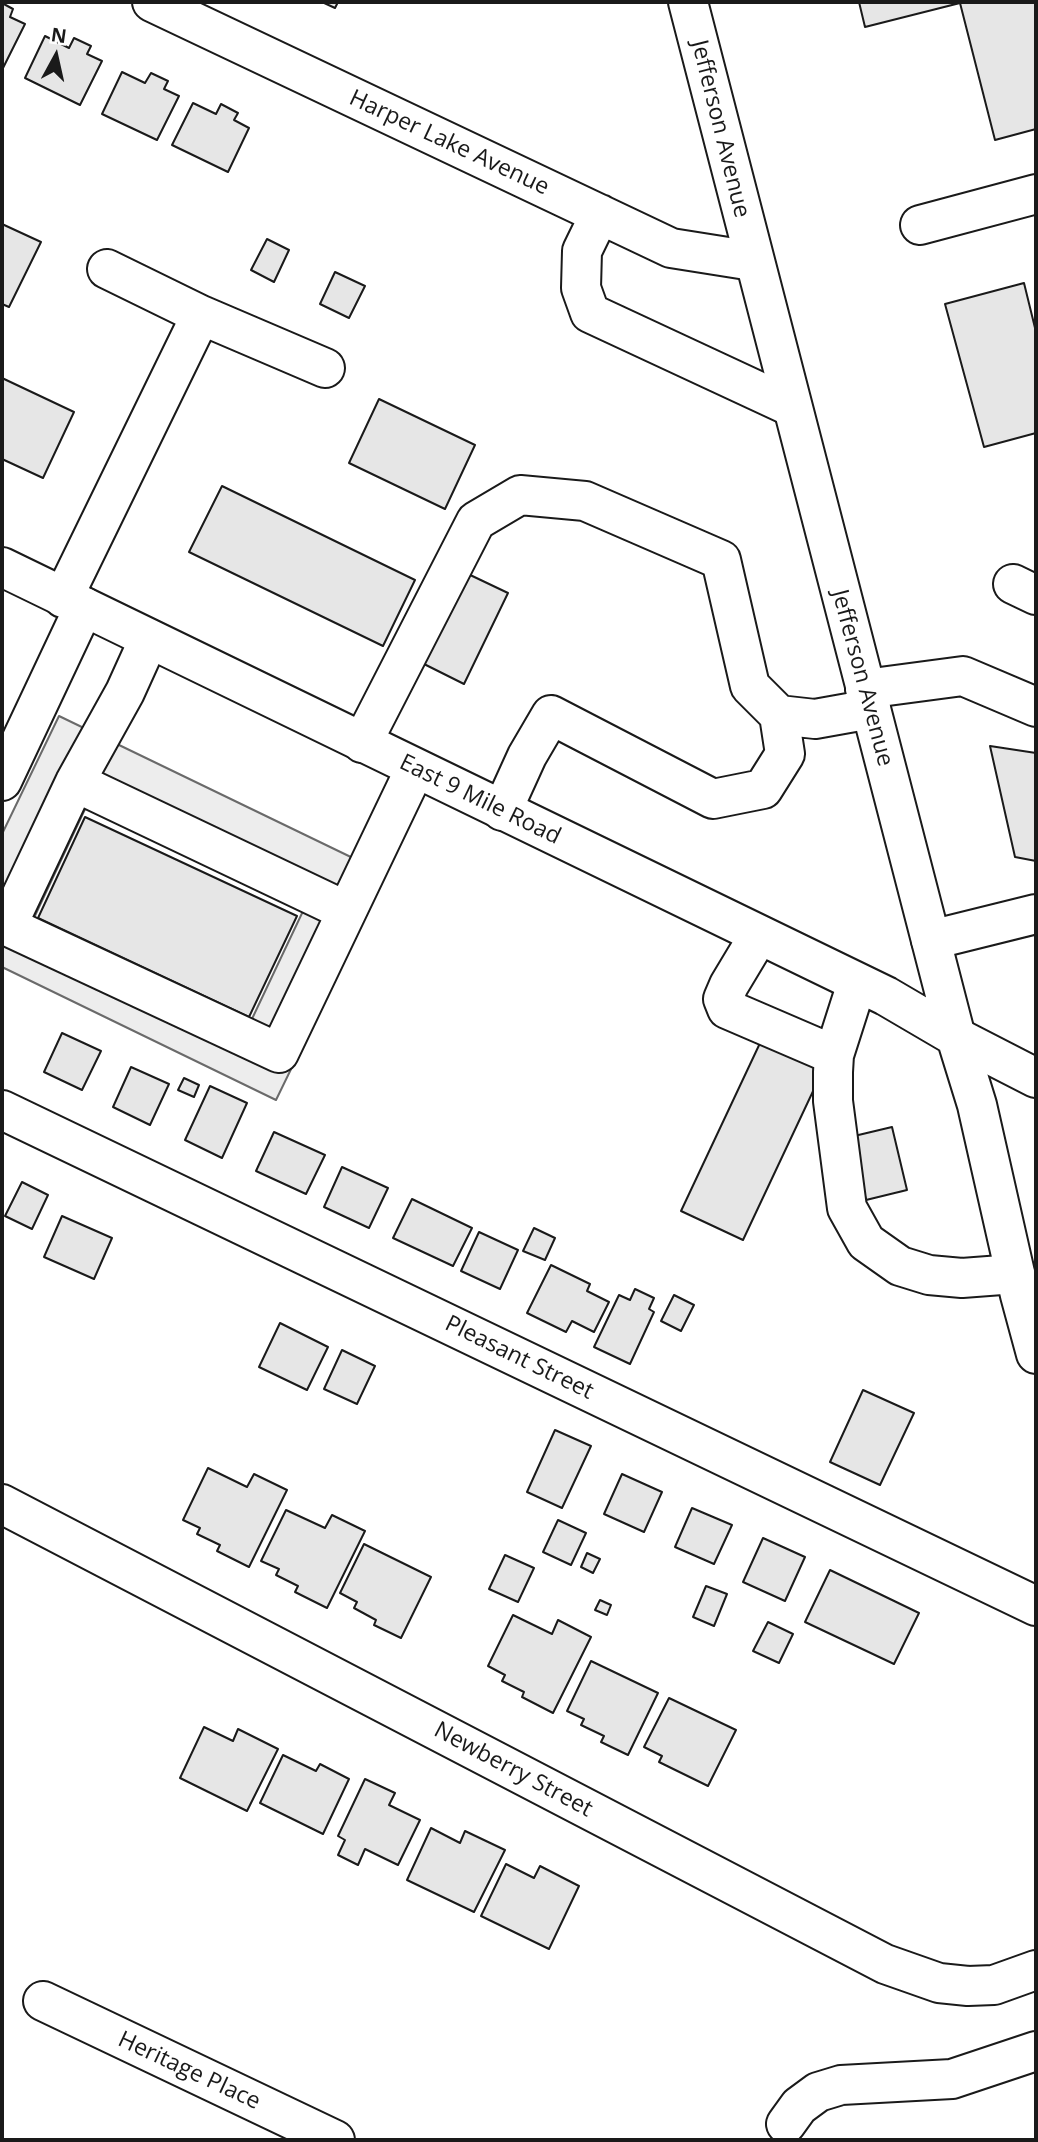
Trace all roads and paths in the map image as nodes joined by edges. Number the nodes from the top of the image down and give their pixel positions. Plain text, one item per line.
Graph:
1 (152, 2) edge
2 (688, 2) edge
3 (1036, 194) edge
4 (600, 214) junction
5 (920, 225) dead end
6 (753, 261) junction
7 (107, 269) dead end
8 (201, 315) junction
9 (326, 369) dead end
10 (792, 407) junction
11 (2, 567) edge
12 (73, 602) junction
13 (149, 639) junction
14 (868, 699) junction
15 (1036, 707) edge
16 (779, 715) junction
17 (362, 743) junction
18 (415, 769) junction
19 (2, 781) edge
20 (75, 782) junction
21 (502, 811) junction
22 (346, 911) junction
23 (1036, 914) edge
24 (759, 935) junction
25 (931, 940) junction
26 (857, 983) junction
27 (956, 1037) junction
28 (834, 1055) junction
29 (1036, 1077) edge
30 (2, 1110) edge
31 (1015, 1274) junction
32 (1036, 1354) edge
33 (2, 1504) edge
34 (1036, 1606) edge
35 (1036, 1970) edge
36 (43, 2001) dead end
37 (1036, 2051) edge
38 (786, 2124) dead end
39 (335, 2140) edge

1 - 4 street, Harper Lake Avenue
2 - 6 street, Jefferson Avenue
3 - 5 street
4 - 6 street, Harper Lake Avenue
4 - 10 street
6 - 10 street, Jefferson Avenue
7 - 8 street
8 - 9 street
8 - 12 street
10 - 14 street, Jefferson Avenue
11 - 12 street, East 9 Mile Road
12 - 13 street, East 9 Mile Road
12 - 19 street
13 - 17 street, East 9 Mile Road
13 - 20 street
14 - 15 street
14 - 16 street
14 - 25 street, Jefferson Avenue
16 - 17 street
16 - 21 street
17 - 18 street, East 9 Mile Road
18 - 21 street, East 9 Mile Road
18 - 22 street
20 - 22 street
20 - 22 street
21 - 24 street, East 9 Mile Road
23 - 25 street
24 - 26 street, East 9 Mile Road
24 - 28 street
25 - 27 street, Jefferson Avenue
26 - 27 street, East 9 Mile Road
26 - 28 street
27 - 29 street, East 9 Mile Road
27 - 31 street, Jefferson Avenue
28 - 31 street
30 - 34 street, Pleasant Street
31 - 32 street, Jefferson Avenue
33 - 35 street, Newberry Street
36 - 39 street, Heritage Place
37 - 38 street

